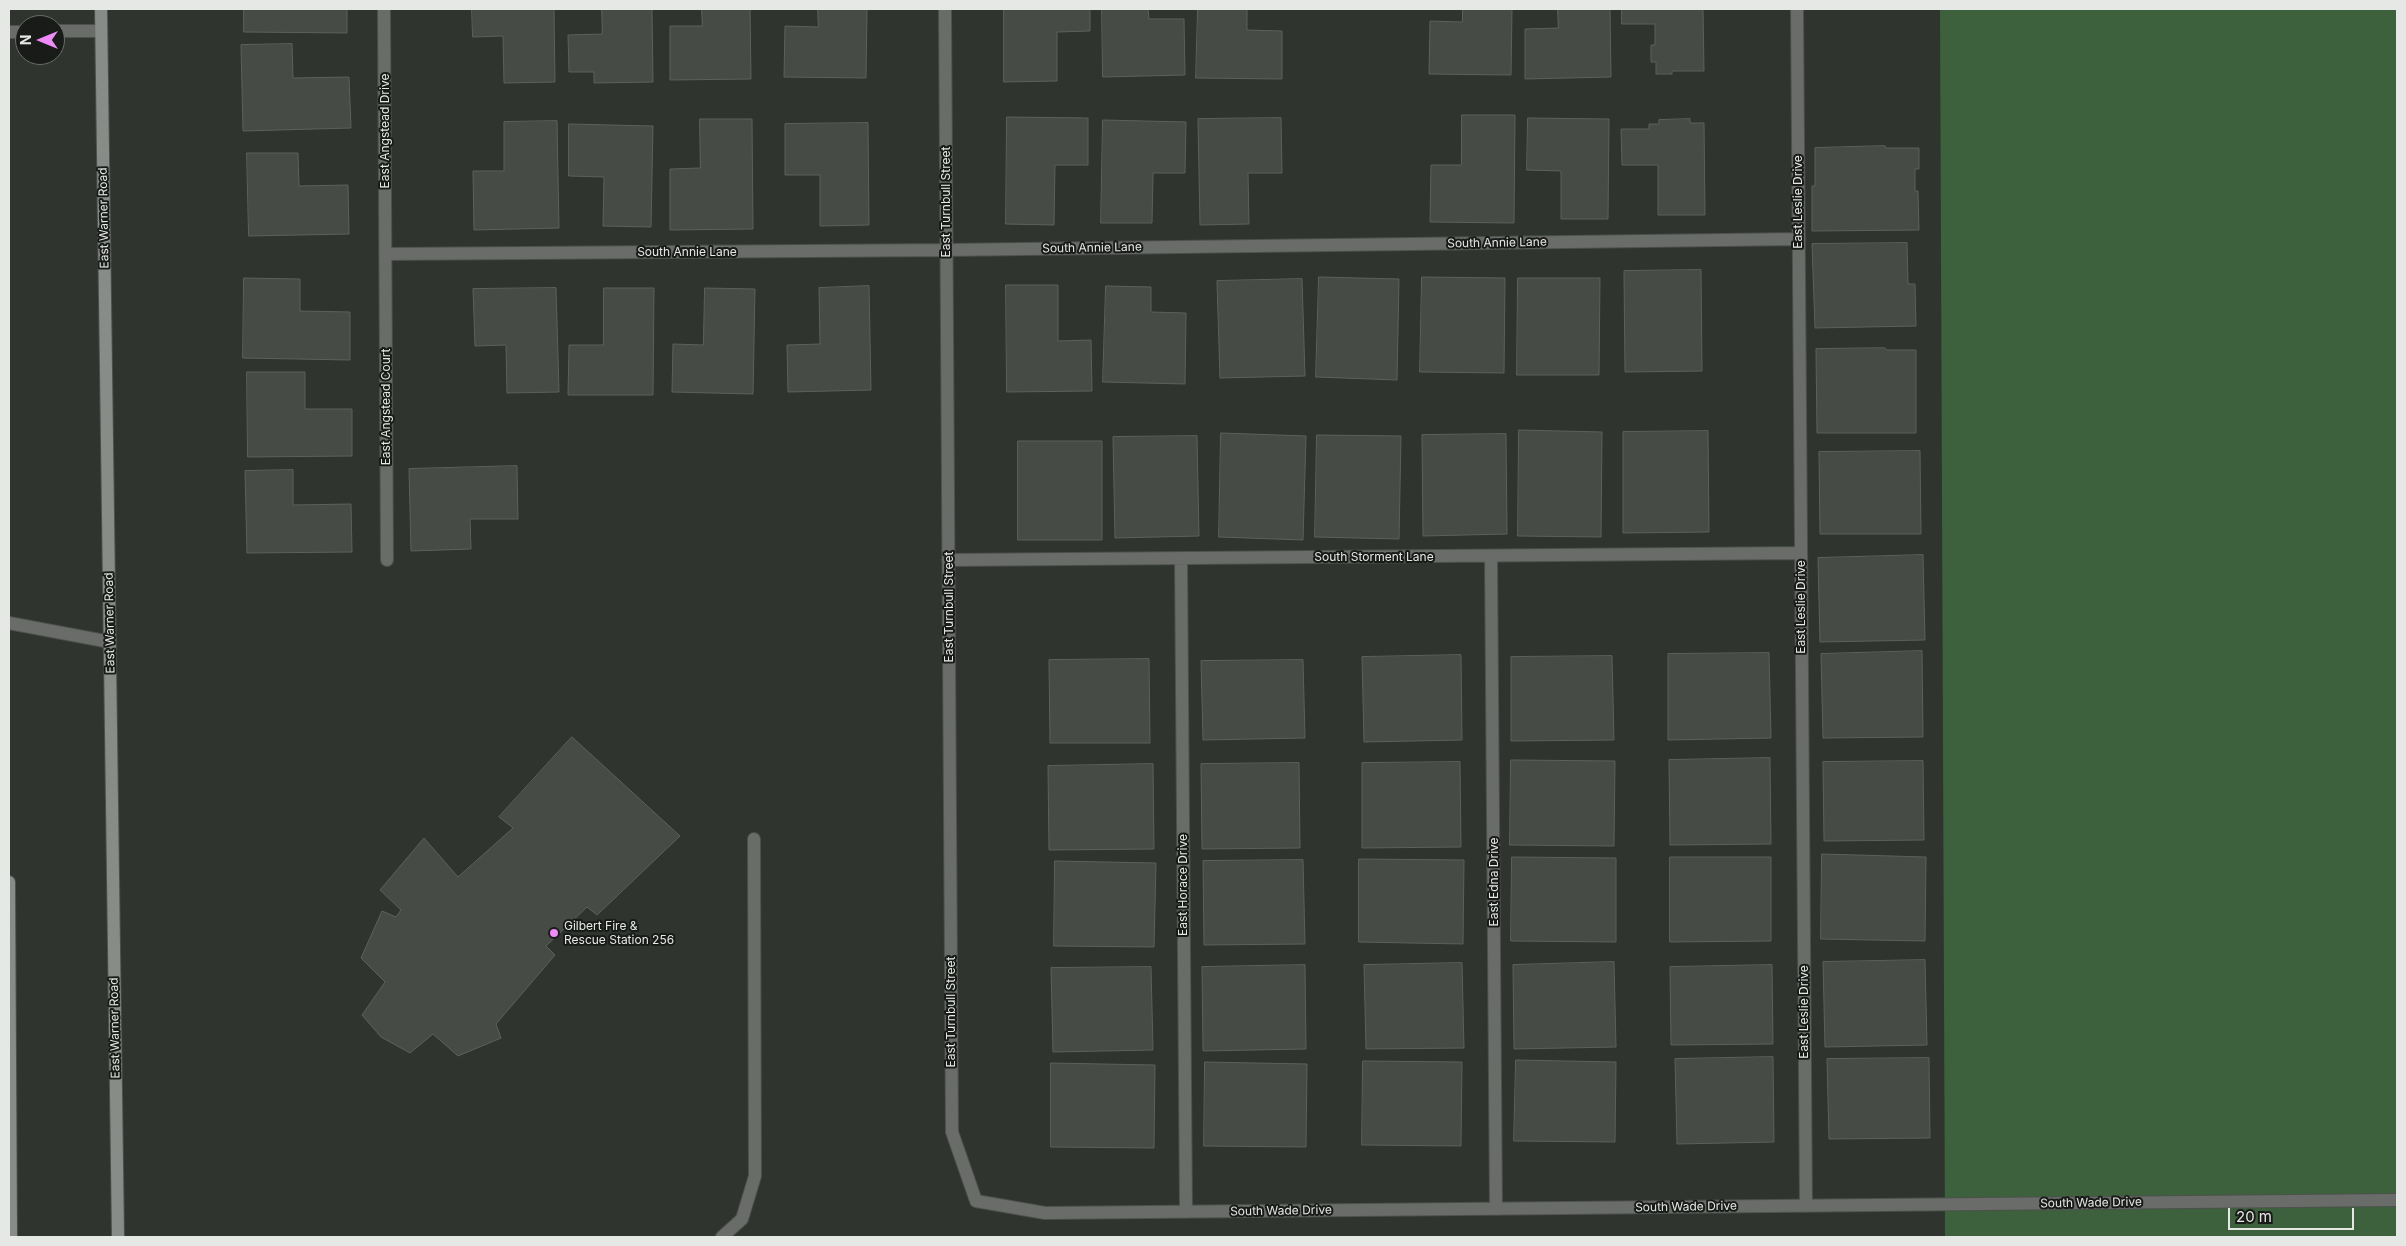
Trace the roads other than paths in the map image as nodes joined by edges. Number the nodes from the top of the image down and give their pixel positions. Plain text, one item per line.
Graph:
1 (101, 9) edge
2 (384, 9) edge
3 (944, 9) edge
4 (1797, 9) edge
5 (101, 31) junction
6 (65, 32) edge
7 (1798, 239) junction
8 (946, 250) junction
9 (386, 254) junction
10 (1801, 553) junction
11 (1491, 556) junction
12 (1181, 558) junction
13 (387, 560) dead end
14 (948, 560) junction
15 (9, 623) edge
16 (110, 642) junction
17 (754, 839) dead end
18 (9, 882) edge
19 (976, 1200) joint
20 (2397, 1200) edge
21 (1806, 1206) junction
22 (1496, 1209) junction
23 (1186, 1212) junction
24 (11, 1237) edge
25 (118, 1237) edge
26 (722, 1237) edge

1 - 5 main road, East Warner Road
2 - 9 street, East Angstead Drive
3 - 8 street, East Turnbull Street
4 - 7 street, East Leslie Drive
5 - 6 street
5 - 16 main road, East Warner Road
7 - 8 street, South Annie Lane
7 - 10 street, East Leslie Drive
8 - 9 street, South Annie Lane
8 - 14 street, East Turnbull Street
9 - 13 street, East Angstead Court
10 - 11 street, South Storment Lane
10 - 21 street, East Leslie Drive
11 - 12 street, South Storment Lane
11 - 22 street, East Edna Drive
12 - 14 street, South Storment Lane
12 - 23 street, East Horace Drive
14 - 19 street, East Turnbull Street
15 - 16 street
16 - 25 main road, East Warner Road
17 - 26 street
18 - 24 main road
19 - 23 street, South Wade Drive
20 - 21 street, South Wade Drive
21 - 22 street, South Wade Drive
22 - 23 street, South Wade Drive

